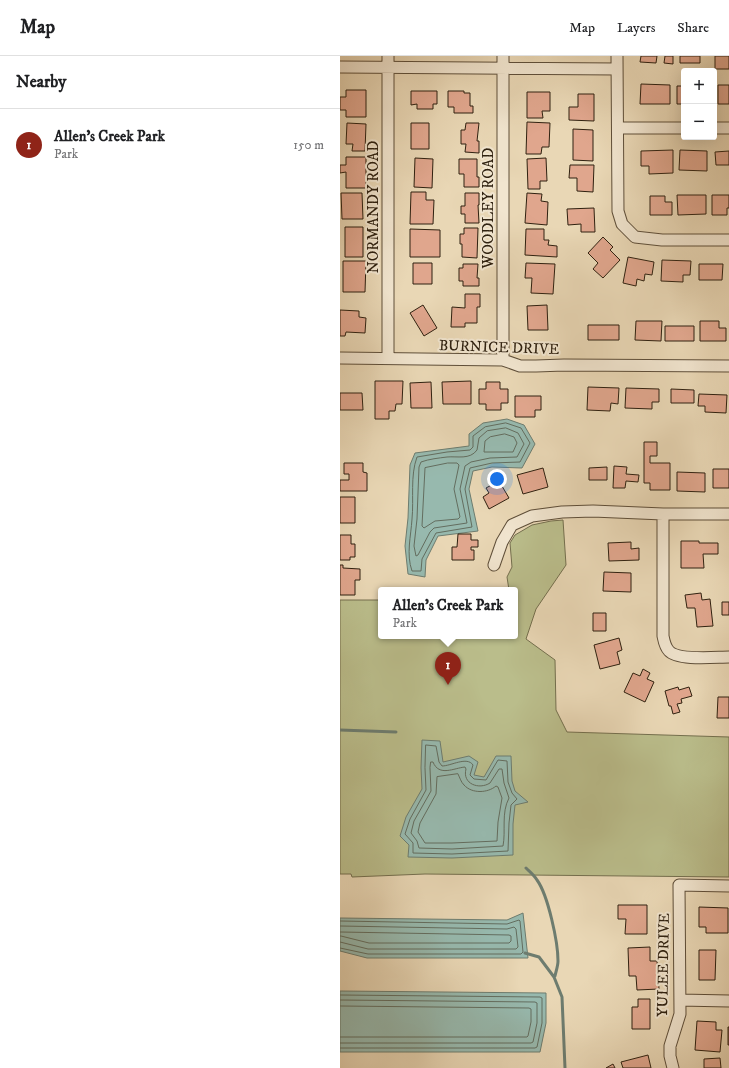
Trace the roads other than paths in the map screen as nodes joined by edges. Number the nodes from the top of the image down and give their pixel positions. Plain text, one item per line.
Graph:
1 (388, 56) edge
2 (503, 56) edge
3 (617, 56) edge
4 (340, 67) edge
5 (388, 68) junction
6 (503, 68) junction
7 (617, 69) junction
8 (618, 128) junction
9 (681, 128) edge
10 (717, 128) edge
11 (729, 128) edge
12 (729, 240) edge
13 (340, 358) edge
14 (388, 358) junction
15 (503, 360) junction
16 (729, 366) edge
17 (663, 514) junction
18 (729, 514) edge
19 (494, 565) dead end
20 (729, 657) edge
21 (729, 886) edge
22 (680, 1000) junction
23 (729, 1001) edge
24 (673, 1068) edge

1 - 5 street, NORMANDY ROAD
2 - 6 street, WOODLEY ROAD
3 - 7 street
4 - 5 street
5 - 6 street
5 - 14 street, NORMANDY ROAD
6 - 7 street
6 - 15 street, WOODLEY ROAD
7 - 8 street
8 - 9 street
8 - 12 street
10 - 11 street
13 - 14 street, BURNICE DRIVE
14 - 15 street, BURNICE DRIVE
15 - 16 street, BURNICE DRIVE
17 - 18 street
17 - 19 street
17 - 20 street
21 - 22 street, YULEE DRIVE
22 - 23 street
22 - 24 street, YULEE DRIVE

